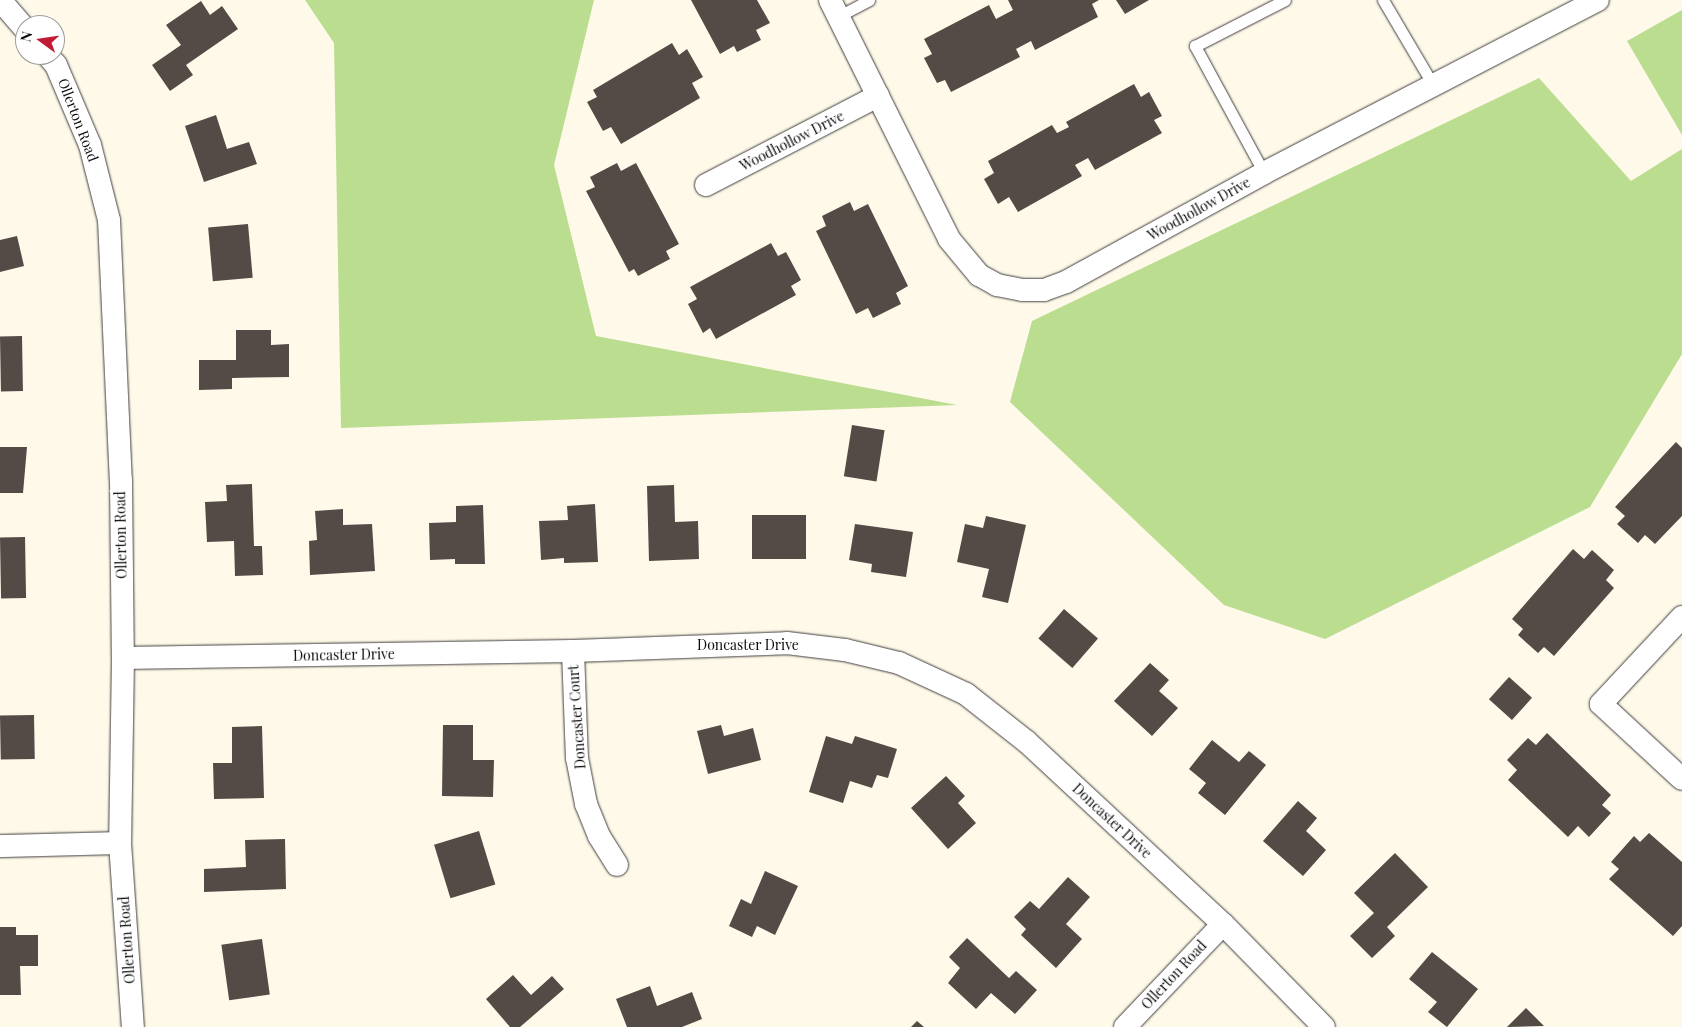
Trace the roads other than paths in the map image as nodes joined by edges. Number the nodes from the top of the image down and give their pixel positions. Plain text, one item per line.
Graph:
1 (0, 0) edge
2 (869, 0) edge
3 (1285, 0) edge
4 (1383, 0) edge
5 (1598, 0) edge
6 (834, 8) edge
7 (15, 17) edge
8 (56, 65) edge
9 (1433, 85) junction
10 (878, 96) junction
11 (1264, 173) junction
12 (706, 185) dead end
13 (1682, 617) edge
14 (573, 651) junction
15 (123, 658) junction
16 (1682, 780) edge
17 (120, 843) junction
18 (0, 846) edge
19 (617, 865) dead end
20 (1223, 924) junction
21 (133, 1027) edge
22 (1125, 1027) edge
23 (1324, 1027) edge

1 - 7 street
2 - 6 lane
3 - 11 lane
4 - 9 lane
5 - 9 street, Woodhollow Drive
6 - 10 street, Woodhollow Drive
8 - 15 street, Ollerton Road
9 - 11 street, Woodhollow Drive
10 - 11 street, Woodhollow Drive
10 - 12 street, Woodhollow Drive
13 - 16 street
14 - 15 street, Doncaster Drive
14 - 19 street, Doncaster Court
14 - 20 street, Doncaster Drive
15 - 17 street, Ollerton Road
17 - 18 street
17 - 21 street, Ollerton Road
20 - 22 street, Ollerton Road
20 - 23 street, Doncaster Drive

